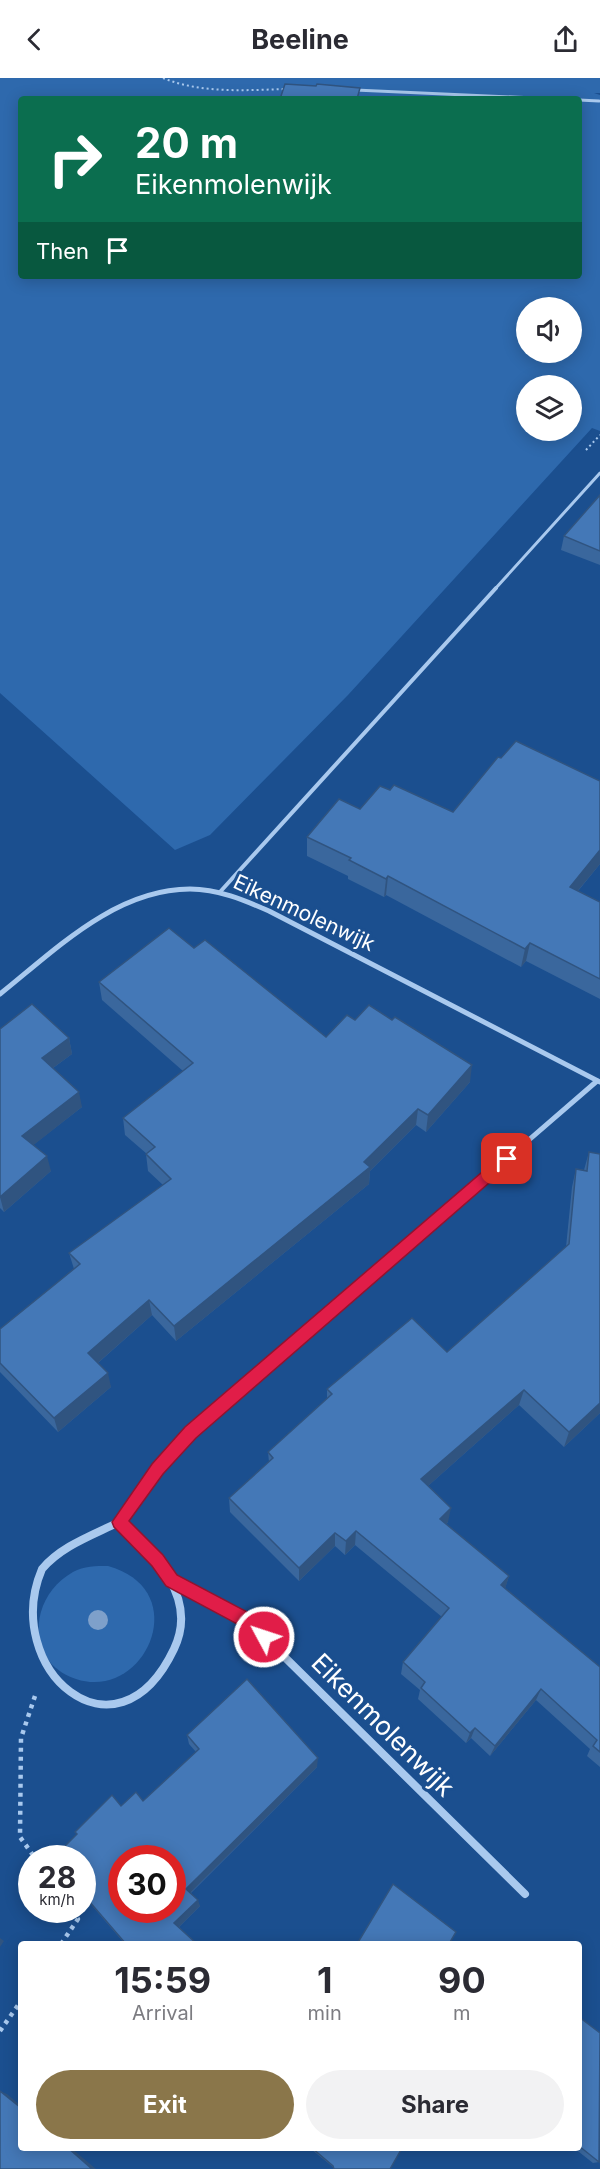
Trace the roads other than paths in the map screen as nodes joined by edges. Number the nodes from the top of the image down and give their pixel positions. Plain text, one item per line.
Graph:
1 (346, 90) edge
2 (486, 96) edge
3 (582, 100) edge
4 (600, 101) edge
5 (600, 473) edge
6 (220, 892) junction
7 (0, 994) edge
8 (599, 1081) edge
9 (119, 1522) junction
10 (171, 1581) junction
11 (27, 1588) dead end
12 (39, 1684) road end
13 (525, 1894) dead end

1 - 2 lane
3 - 4 lane
5 - 6 lane
6 - 7 street, Eikenmolenwijk
6 - 8 street, Eikenmolenwijk
8 - 9 street, Eikenmolenwijk
9 - 10 street, Eikenmolenwijk
9 - 11 street, Eikenmolenwijk
10 - 12 street, Eikenmolenwijk
10 - 13 street, Eikenmolenwijk

